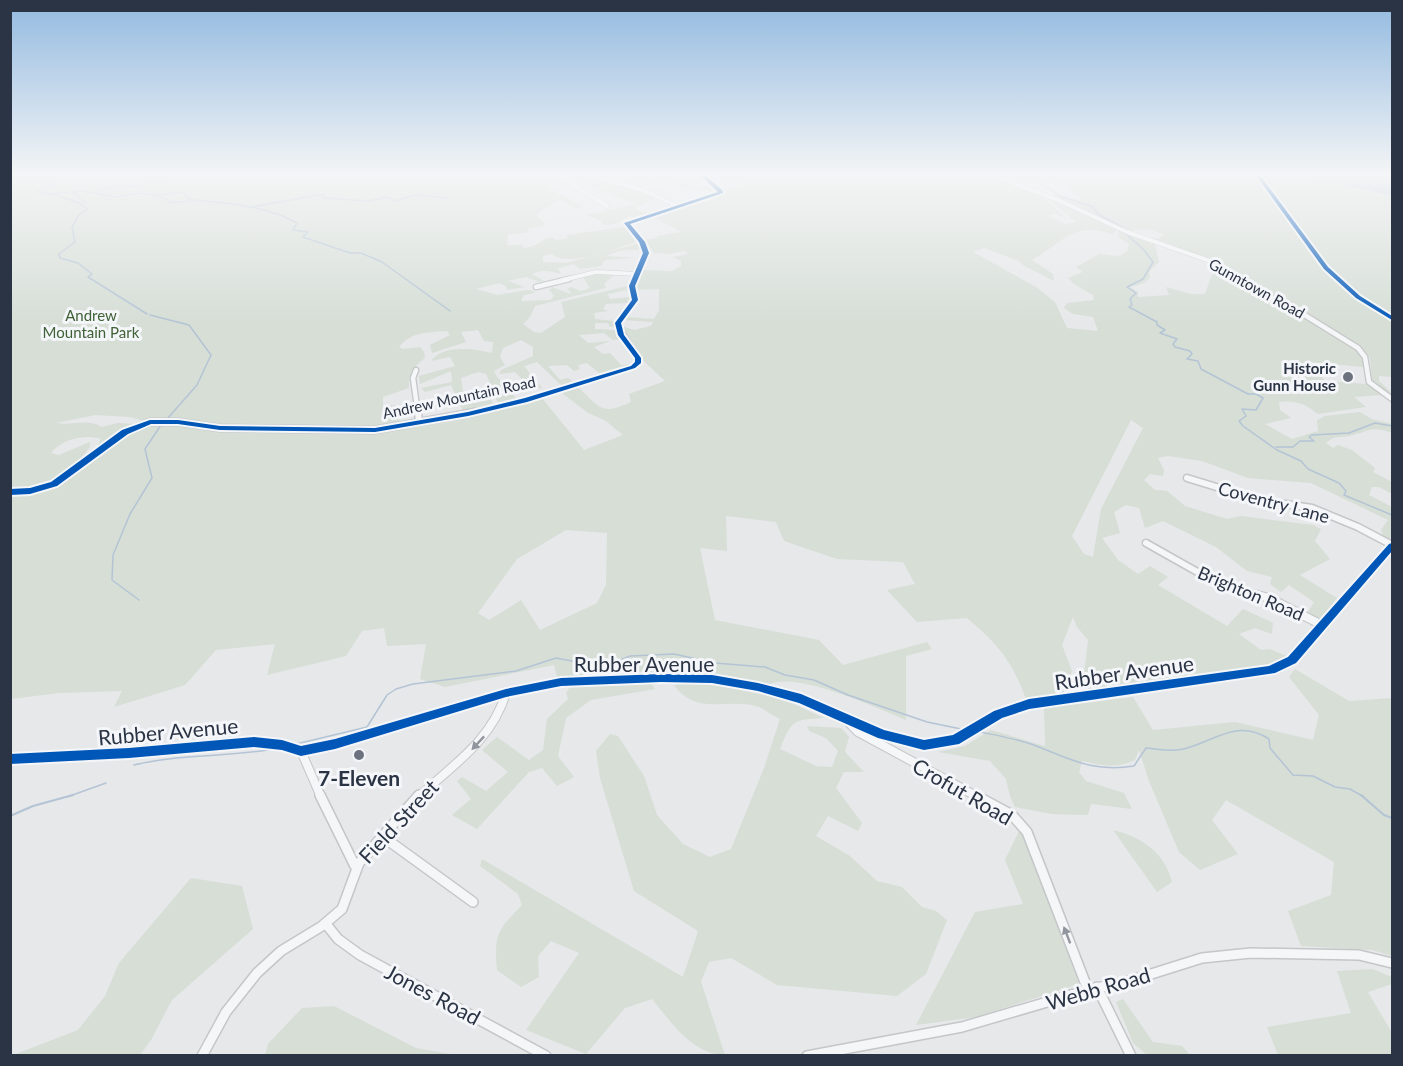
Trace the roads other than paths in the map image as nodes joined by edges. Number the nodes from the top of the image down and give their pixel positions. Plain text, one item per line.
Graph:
1 (628, 224) edge
2 (1109, 224) edge
3 (638, 274) junction
4 (536, 287) dead end
5 (416, 370) dead end
6 (1392, 399) edge
7 (419, 422) junction
8 (1187, 478) dead end
9 (10, 492) edge
10 (1146, 543) dead end
11 (1392, 545) edge
12 (1324, 626) junction
13 (506, 693) junction
14 (845, 720) junction
15 (299, 750) junction
16 (10, 759) edge
17 (382, 836) junction
18 (355, 866) junction
19 (473, 903) dead end
20 (326, 924) junction
21 (1392, 963) edge
22 (1093, 989) junction
23 (547, 1055) edge
24 (202, 1056) edge
25 (807, 1056) edge
26 (1131, 1056) edge

1 - 3 street, Andrew Mountain Road
2 - 6 street, Gunntown Road
3 - 4 street
3 - 7 street, Andrew Mountain Road
5 - 7 street
7 - 9 street, Andrew Mountain Road
8 - 11 street, Coventry Lane
10 - 12 street, Brighton Road
11 - 12 street, Rubber Avenue
12 - 14 street, Rubber Avenue
13 - 14 street, Rubber Avenue
13 - 15 street, Rubber Avenue
13 -> 17 street, Field Street
22 -> 14 street, Crofut Road
15 - 16 street, Rubber Avenue
15 - 18 street
17 - 18 street, Field Street
17 - 19 street
18 - 20 street, Field Street
20 - 23 street, Jones Road
20 - 24 street, Field Street
21 - 22 street, Webb Road
22 - 25 street, Webb Road
22 - 26 street, Crofut Road

